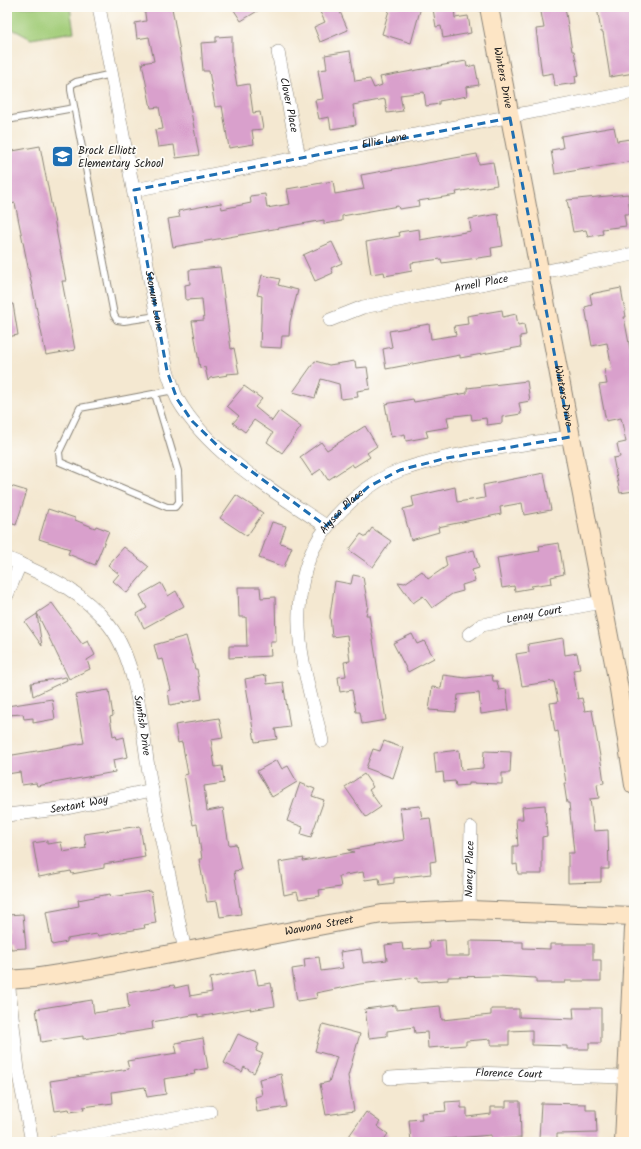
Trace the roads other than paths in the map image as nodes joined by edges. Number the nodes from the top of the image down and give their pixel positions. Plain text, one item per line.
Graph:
1 (99, 7) edge
2 (489, 7) edge
3 (278, 52) dead end
4 (112, 74) junction
5 (634, 92) edge
6 (74, 108) junction
7 (510, 118) junction
8 (7, 120) edge
9 (299, 157) junction
10 (134, 190) junction
11 (634, 254) edge
12 (540, 272) junction
13 (157, 316) junction
14 (330, 320) dead end
15 (174, 390) junction
16 (155, 394) junction
17 (570, 436) junction
18 (326, 526) junction
19 (7, 558) edge
20 (20, 564) junction
21 (7, 595) edge
22 (602, 602) junction
23 (469, 634) dead end
24 (322, 742) dead end
25 (634, 786) edge
26 (152, 790) junction
27 (7, 815) edge
28 (471, 828) dead end
29 (469, 910) junction
30 (634, 916) edge
31 (634, 928) edge
32 (185, 951) junction
33 (8, 980) edge
34 (627, 1077) junction
35 (390, 1078) dead end
36 (210, 1112) dead end
37 (32, 1142) edge
38 (55, 1142) edge
39 (624, 1142) edge

1 - 4 street, Stonum Lane
2 - 7 street, Winters Drive
3 - 9 street, Clover Place
4 - 6 lane
4 - 10 street, Stonum Lane
5 - 7 street, Ellis Lane
6 - 8 lane
6 - 13 lane
7 - 9 street, Ellis Lane
7 - 12 street, Winters Drive
9 - 10 street, Ellis Lane
10 - 13 street, Stonum Lane
11 - 12 street, Arnell Place
12 - 14 street, Arnell Place
12 - 17 street, Winters Drive
13 - 15 street, Stonum Lane
15 - 16 lane
15 - 18 street, Stonum Lane
16 - 16 lane
17 - 18 street, Alyssa Place
17 - 22 street, Winters Drive
18 - 24 street, Alyssa Place
19 - 20 street, Sunfish Drive
20 - 21 street
20 - 26 street, Sunfish Drive
22 - 23 street, Lenay Court
22 - 25 street, Winters Drive
26 - 27 street, Sextant Way
26 - 32 street, Sunfish Drive
28 - 29 street, Nancy Place
29 - 30 street, Wawona Street
29 - 32 street, Wawona Street
31 - 34 street
32 - 33 street, Wawona Street
33 - 37 street
34 - 35 street, Florence Court
34 - 39 street
36 - 38 street

